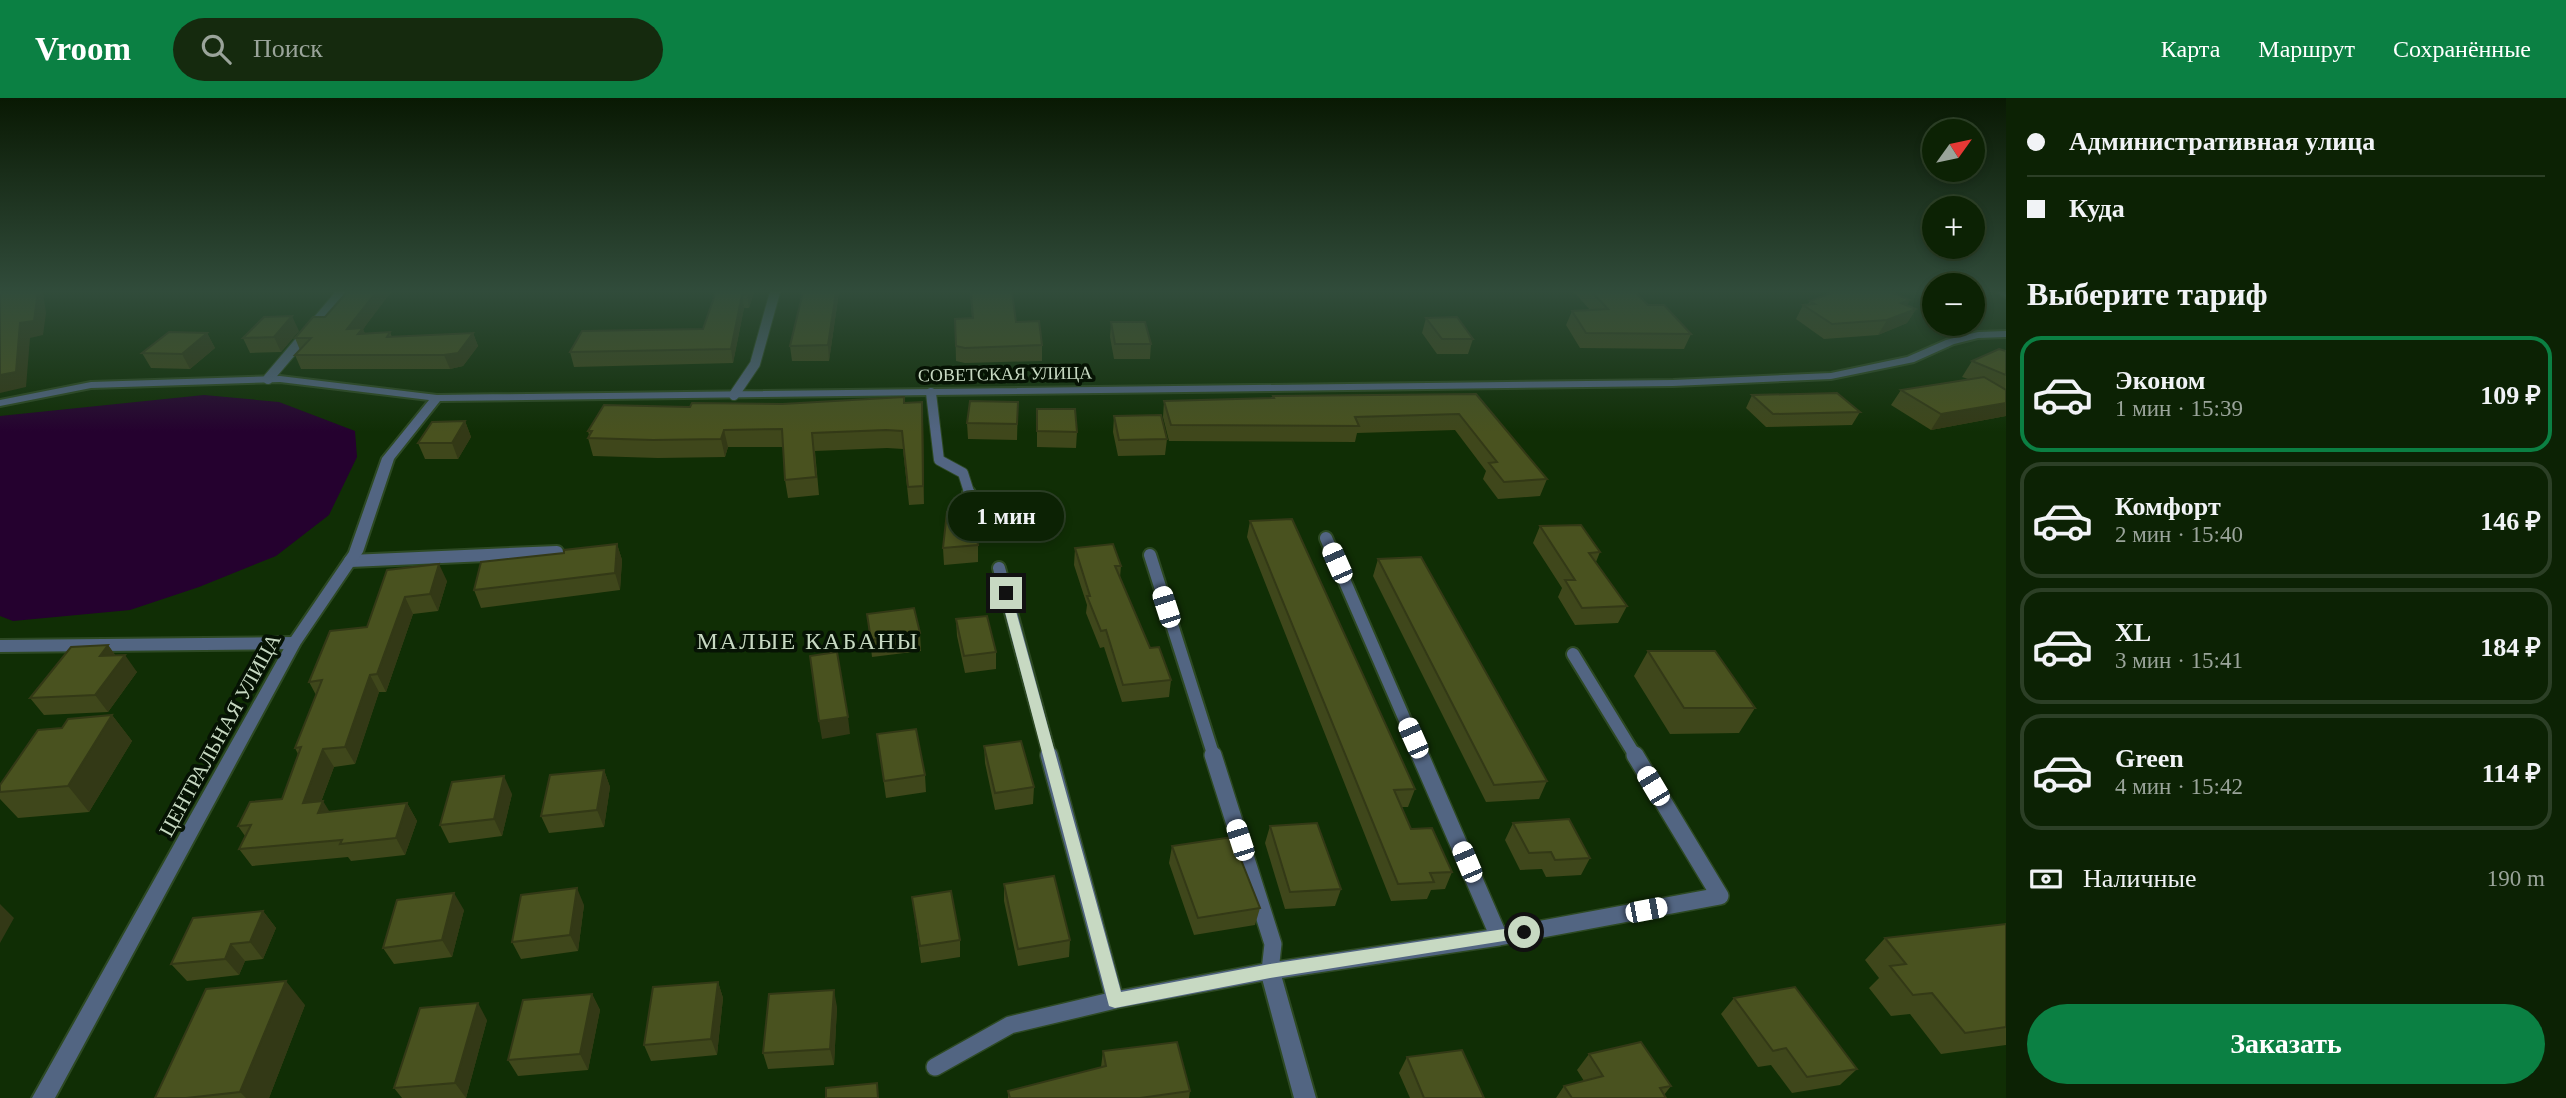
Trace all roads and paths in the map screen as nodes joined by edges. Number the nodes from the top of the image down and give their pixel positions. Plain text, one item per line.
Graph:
1 (302, 339) edge
2 (762, 339) edge
3 (1963, 339) edge
4 (268, 379) junction
5 (932, 393) junction
6 (734, 395) junction
7 (437, 398) junction
8 (0, 403) edge
9 (975, 511) edge
10 (1326, 538) dead end
11 (557, 552) edge
12 (1150, 555) dead end
13 (350, 561) junction
14 (999, 568) dead end
15 (294, 643) junction
16 (0, 646) edge
17 (1573, 654) dead end
18 (1499, 937) junction
19 (1270, 971) junction
20 (1115, 1000) junction
21 (934, 1067) dead end
22 (43, 1098) edge
23 (1305, 1098) edge

1 - 4 lane
2 - 6 lane
3 - 5 street, СОВЕТСКАЯ УЛИЦА
4 - 7 street, СОВЕТСКАЯ УЛИЦА
4 - 8 street, СОВЕТСКАЯ УЛИЦА
5 - 6 street, СОВЕТСКАЯ УЛИЦА
5 - 9 lane
6 - 7 street, СОВЕТСКАЯ УЛИЦА
7 - 13 street, ЦЕНТРАЛЬНАЯ УЛИЦА
10 - 18 lane
11 - 13 lane
12 - 19 lane
13 - 15 street, ЦЕНТРАЛЬНАЯ УЛИЦА
14 - 20 lane
15 - 16 lane
15 - 22 street, ЦЕНТРАЛЬНАЯ УЛИЦА
17 - 18 lane
18 - 19 lane
19 - 20 lane
19 - 23 street
20 - 21 lane

